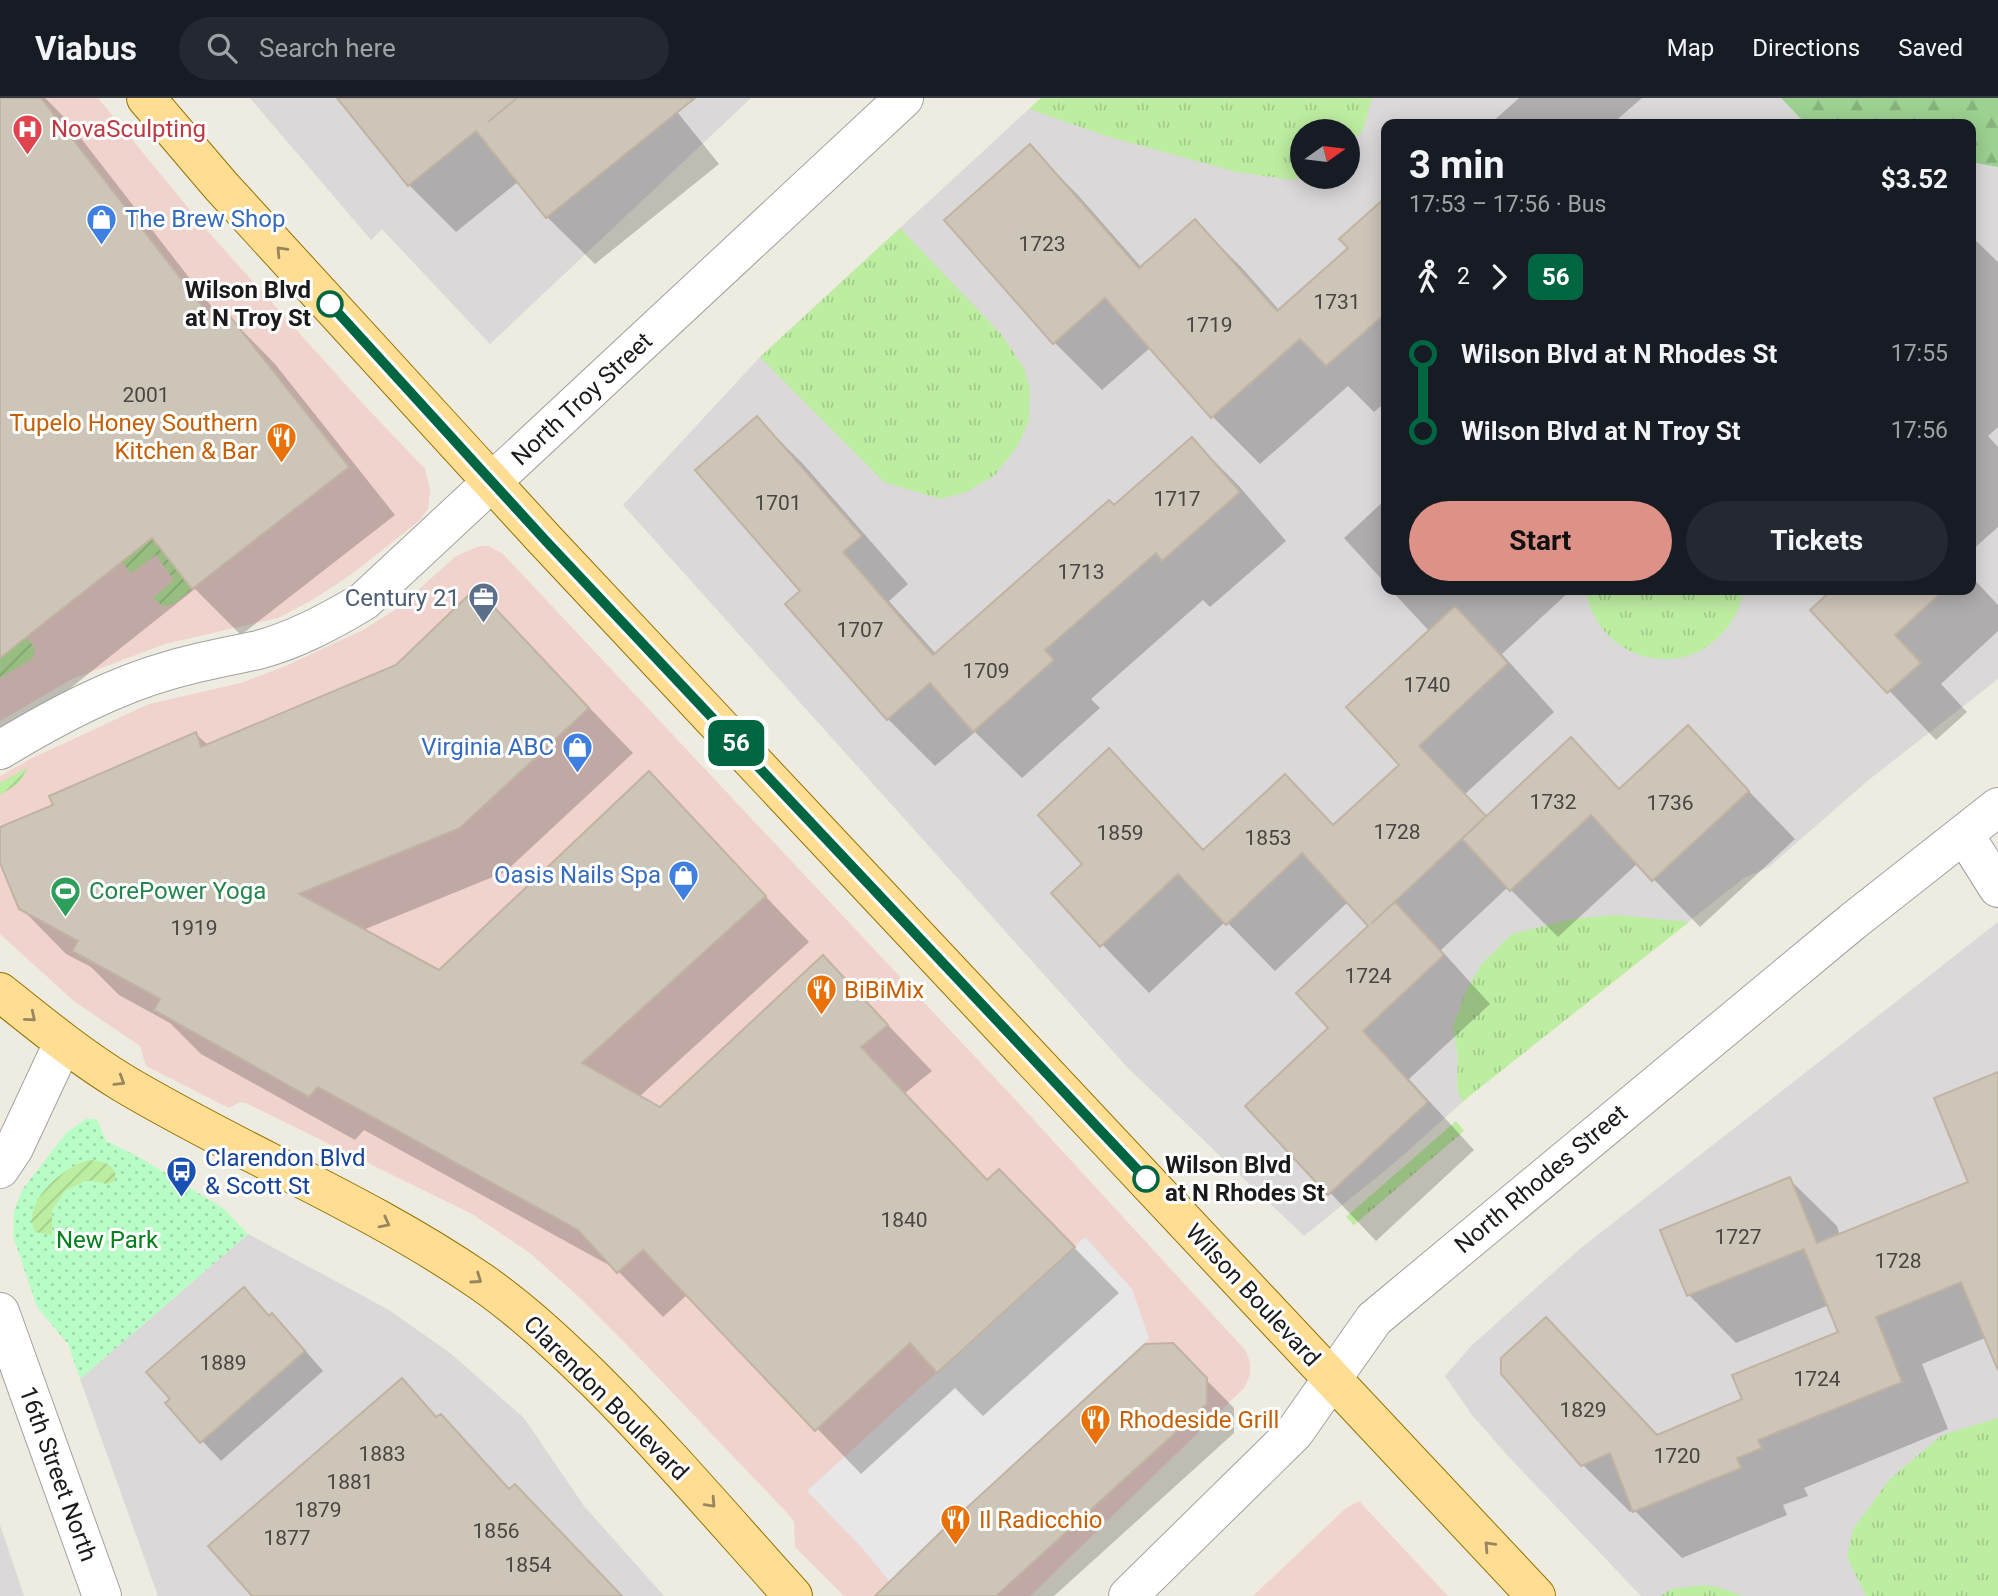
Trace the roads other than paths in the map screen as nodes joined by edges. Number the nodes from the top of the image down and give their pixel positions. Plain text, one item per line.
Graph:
1 (146, 98) edge
2 (904, 98) edge
3 (493, 482) junction
4 (0, 750) edge
5 (1998, 807) edge
6 (1964, 834) junction
7 (1998, 888) edge
8 (0, 992) edge
9 (63, 1043) junction
10 (0, 1169) edge
11 (0, 1312) edge
12 (1332, 1380) junction
13 (102, 1596) edge
14 (793, 1596) edge
15 (1128, 1596) edge
16 (1535, 1596) edge

3 -> 1 main road, Wilson Boulevard
2 - 3 street, North Troy Street
3 - 4 street, North Troy Street
3 - 12 main road, Wilson Boulevard
5 - 6 street, North Rhodes Street
6 - 7 street
6 - 12 street, North Rhodes Street
8 -> 9 main road, Clarendon Boulevard
9 - 10 street
9 -> 14 main road, Clarendon Boulevard
11 - 13 street, 16th Street North
12 - 15 street, North Rhodes Street
16 -> 12 main road, Wilson Boulevard

